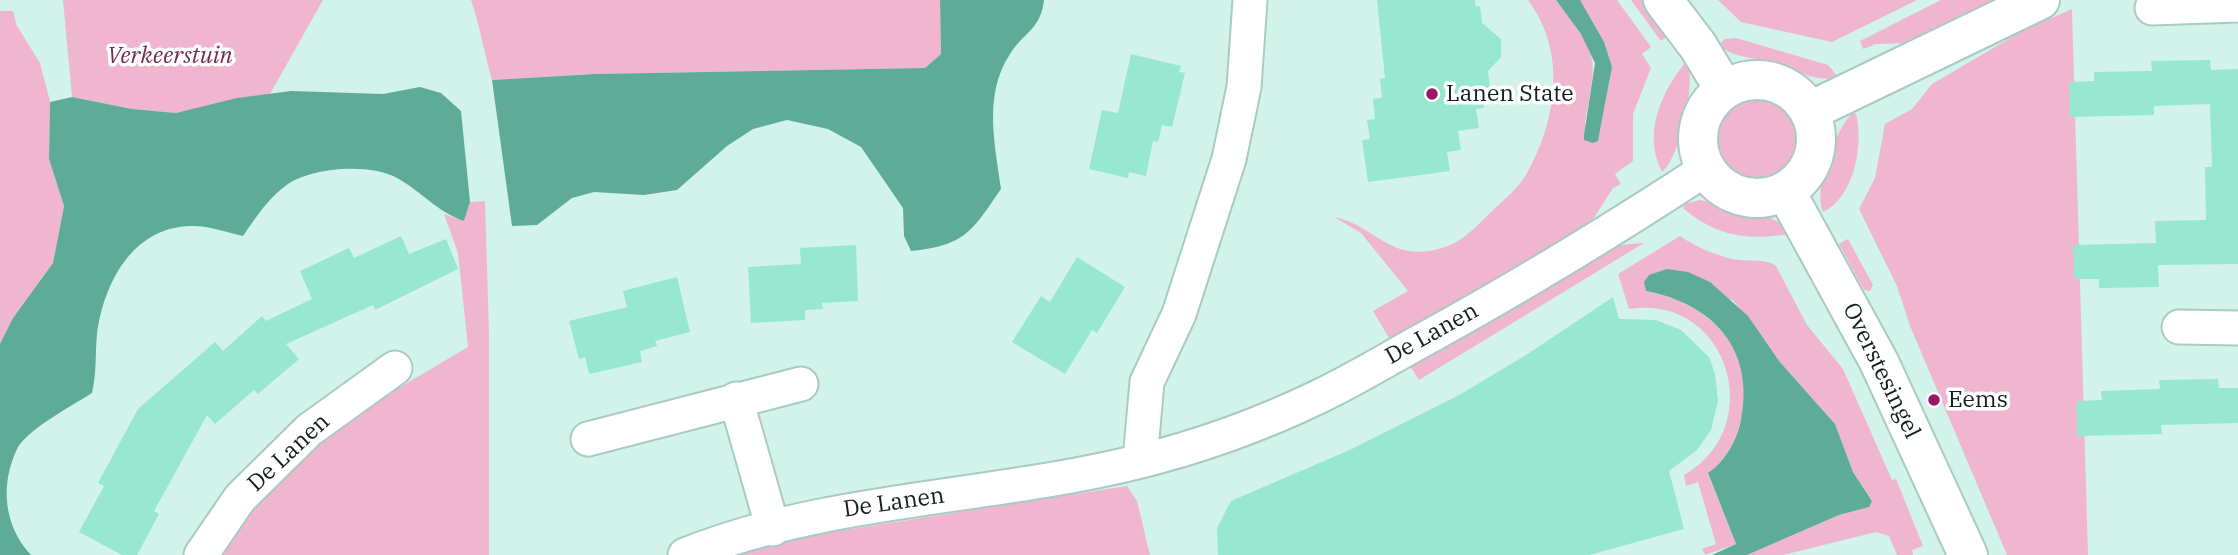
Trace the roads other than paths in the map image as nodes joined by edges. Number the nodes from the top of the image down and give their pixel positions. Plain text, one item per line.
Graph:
1 (1250, 0) edge
2 (1663, 0) edge
3 (2040, 0) edge
4 (2238, 5) edge
5 (2152, 8) dead end
6 (1724, 89) junction
7 (1810, 111) junction
8 (1706, 169) junction
9 (1786, 192) junction
10 (2179, 327) dead end
11 (2238, 328) edge
12 (395, 368) dead end
13 (801, 384) dead end
14 (736, 399) junction
15 (587, 439) dead end
16 (1140, 461) junction
17 (773, 528) junction
18 (201, 555) edge
19 (685, 555) edge
20 (1968, 555) edge

1 - 16 street
2 - 6 street
3 - 7 street
4 - 5 street
6 - 7 street
6 - 8 street
7 - 9 street
8 - 9 street
8 - 16 street, De Lanen
9 - 20 street, Overstesingel
10 - 11 street
12 - 18 street, De Lanen
13 - 14 street
14 - 15 street
14 - 17 street
16 - 17 street, De Lanen
17 - 19 street, De Lanen

